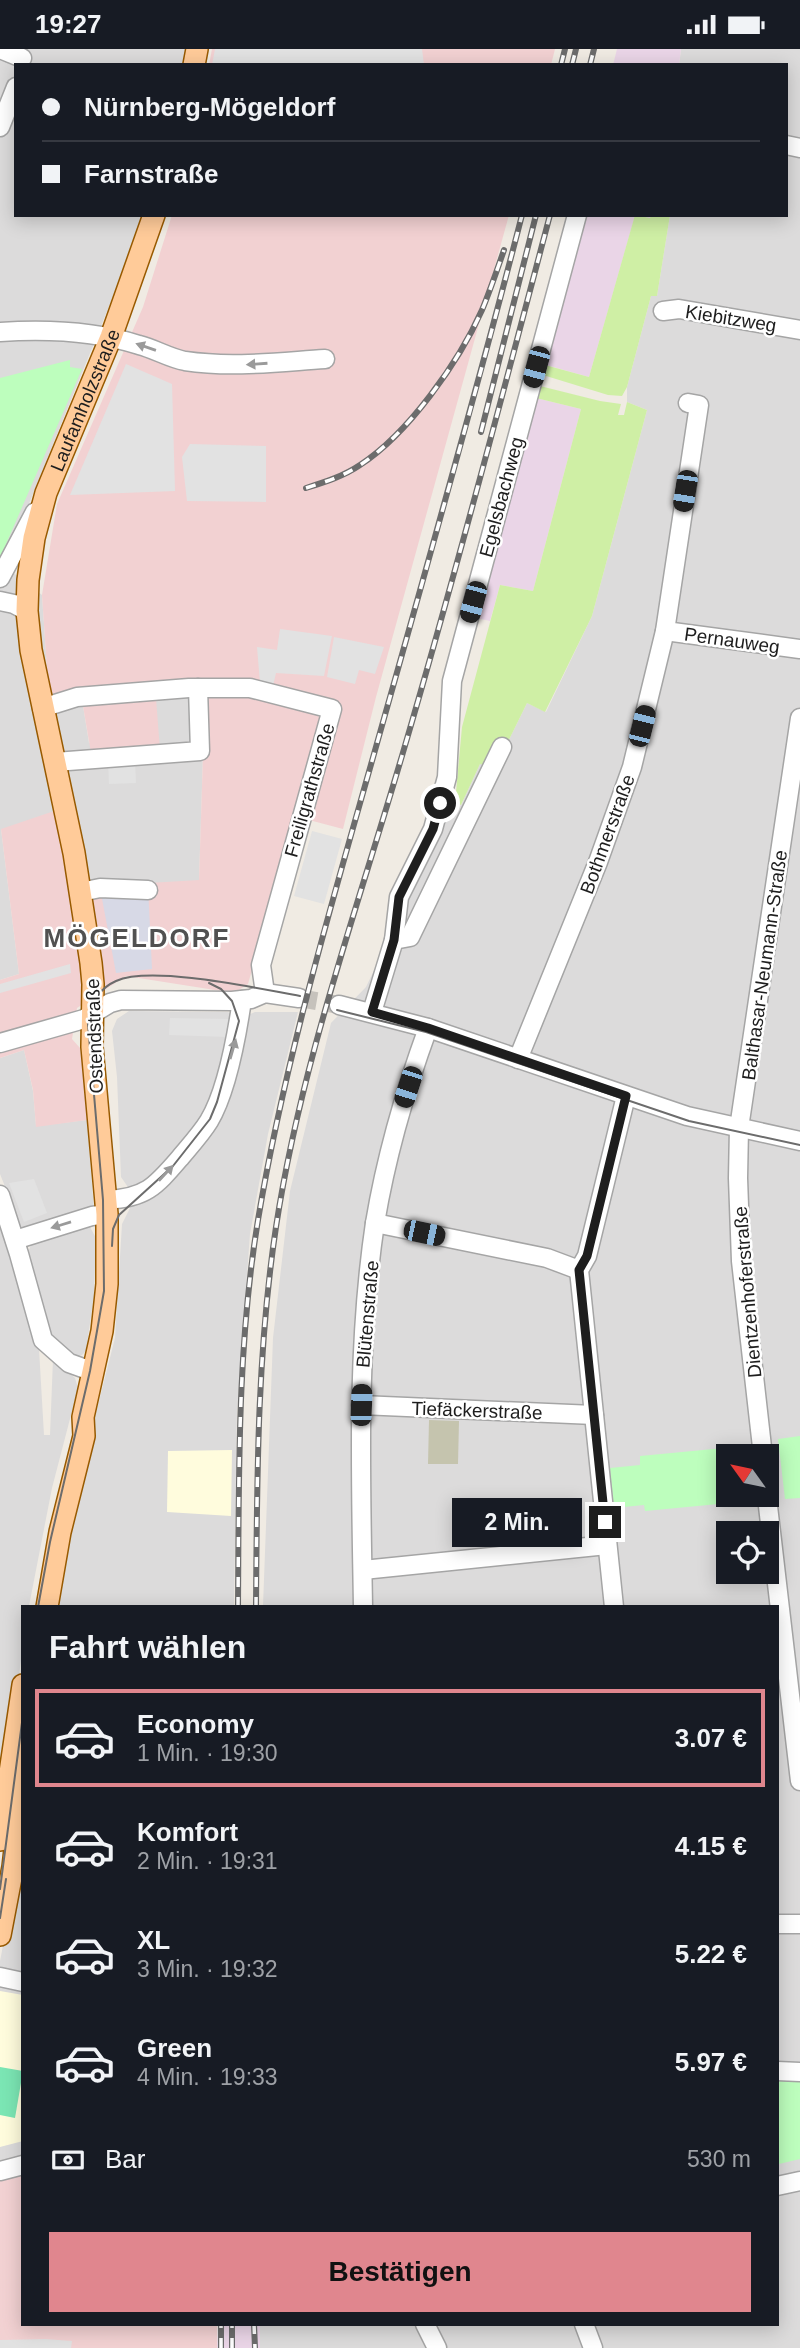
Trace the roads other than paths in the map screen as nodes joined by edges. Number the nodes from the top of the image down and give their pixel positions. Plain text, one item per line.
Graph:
1 (0, 49) edge
2 (23, 57) edge
3 (14, 92) edge
4 (0, 127) edge
5 (153, 217) edge
6 (576, 217) edge
7 (663, 311) dead end
8 (800, 330) edge
9 (0, 332) edge
10 (111, 337) junction
11 (325, 359) dead end
12 (688, 403) dead end
13 (46, 493) junction
14 (0, 578) edge
15 (0, 601) edge
16 (27, 611) junction
17 (665, 631) junction
18 (800, 649) edge
19 (198, 688) junction
20 (42, 708) junction
21 (800, 718) edge
22 (502, 747) dead end
23 (55, 762) junction
24 (148, 890) dead end
25 (81, 891) junction
26 (394, 940) junction
27 (265, 993) junction
28 (299, 998) tunnel mouth
29 (242, 1000) junction
30 (339, 1005) tunnel mouth
31 (372, 1012) junction
32 (91, 1016) junction
33 (428, 1028) junction
34 (0, 1043) edge
35 (518, 1059) junction
36 (626, 1096) junction
37 (739, 1128) junction
38 (800, 1141) edge
39 (0, 1195) edge
40 (107, 1207) junction
41 (375, 1223) junction
42 (15, 1240) junction
43 (579, 1270) junction
44 (94, 1372) junction
45 (361, 1405) junction
46 (594, 1415) junction
47 (83, 1416) junction
48 (763, 1444) edge
49 (768, 1507) edge
50 (607, 1545) junction
51 (363, 1570) junction
52 (35, 1605) edge
53 (47, 1605) edge
54 (363, 1605) edge
55 (614, 1605) edge
56 (21, 1709) edge
57 (800, 1781) edge
58 (21, 1789) edge
59 (9, 1851) edge
60 (779, 1924) edge
61 (800, 1924) edge
62 (0, 1935) edge
63 (0, 1977) edge
64 (21, 1982) edge
65 (779, 2071) edge
66 (800, 2071) edge
67 (21, 2166) edge
68 (0, 2171) edge
69 (800, 2181) edge
70 (779, 2186) edge
71 (426, 2326) edge
72 (585, 2326) edge
73 (437, 2348) edge
74 (593, 2348) edge

1 - 2 street
3 - 4 street
5 - 10 main road, Laufamholzstraße
6 - 26 street, Egelsbachweg
7 - 8 street, Kiebitzweg
9 - 10 street
11 -> 10 street
10 - 13 main road, Laufamholzstraße
12 - 17 street, Bothmerstraße
13 - 14 street, Laufamholzstraße
13 - 16 main road, Ostendstraße
15 - 16 street
16 - 20 main road, Ostendstraße
17 - 18 street, Pernauweg
17 - 35 street, Bothmerstraße
19 - 20 street, Freiligrathstraße
19 - 23 street
19 - 27 street, Freiligrathstraße
20 - 23 main road, Ostendstraße
21 - 37 street, Balthasar-Neumann-Straße
22 - 26 street
23 - 25 main road, Ostendstraße
24 - 25 street
25 - 32 main road, Ostendstraße
26 - 31 street
27 - 28 street
27 - 29 street
29 - 32 street
40 -> 29 street
30 - 31 street
31 - 33 street
32 - 34 street
32 - 40 main road, Ostendstraße
33 - 35 street
33 - 41 street, Blütenstraße
35 - 36 street
36 - 37 street
36 - 43 street
37 - 38 street
37 - 48 street, Dientzenhoferstraße
39 - 42 street
40 -> 42 street
40 - 44 main road, Ostendstraße
41 - 43 street
41 - 45 street, Blütenstraße
42 - 44 street
43 - 46 street
44 - 47 main road, Ostendstraße
45 - 46 street, Tiefäckerstraße
45 - 51 street, Blütenstraße
46 - 50 street
47 - 52 main road, Ostendstraße
47 - 53 main road, Ostendstraße
49 - 57 street
50 - 51 street
50 - 55 street
51 - 54 street, Blütenstraße
56 - 59 main road
58 - 59 main road
59 - 62 main road
60 - 61 street
63 - 64 street
65 - 66 street
67 - 68 street
69 - 70 street
71 - 73 street
72 - 74 street

